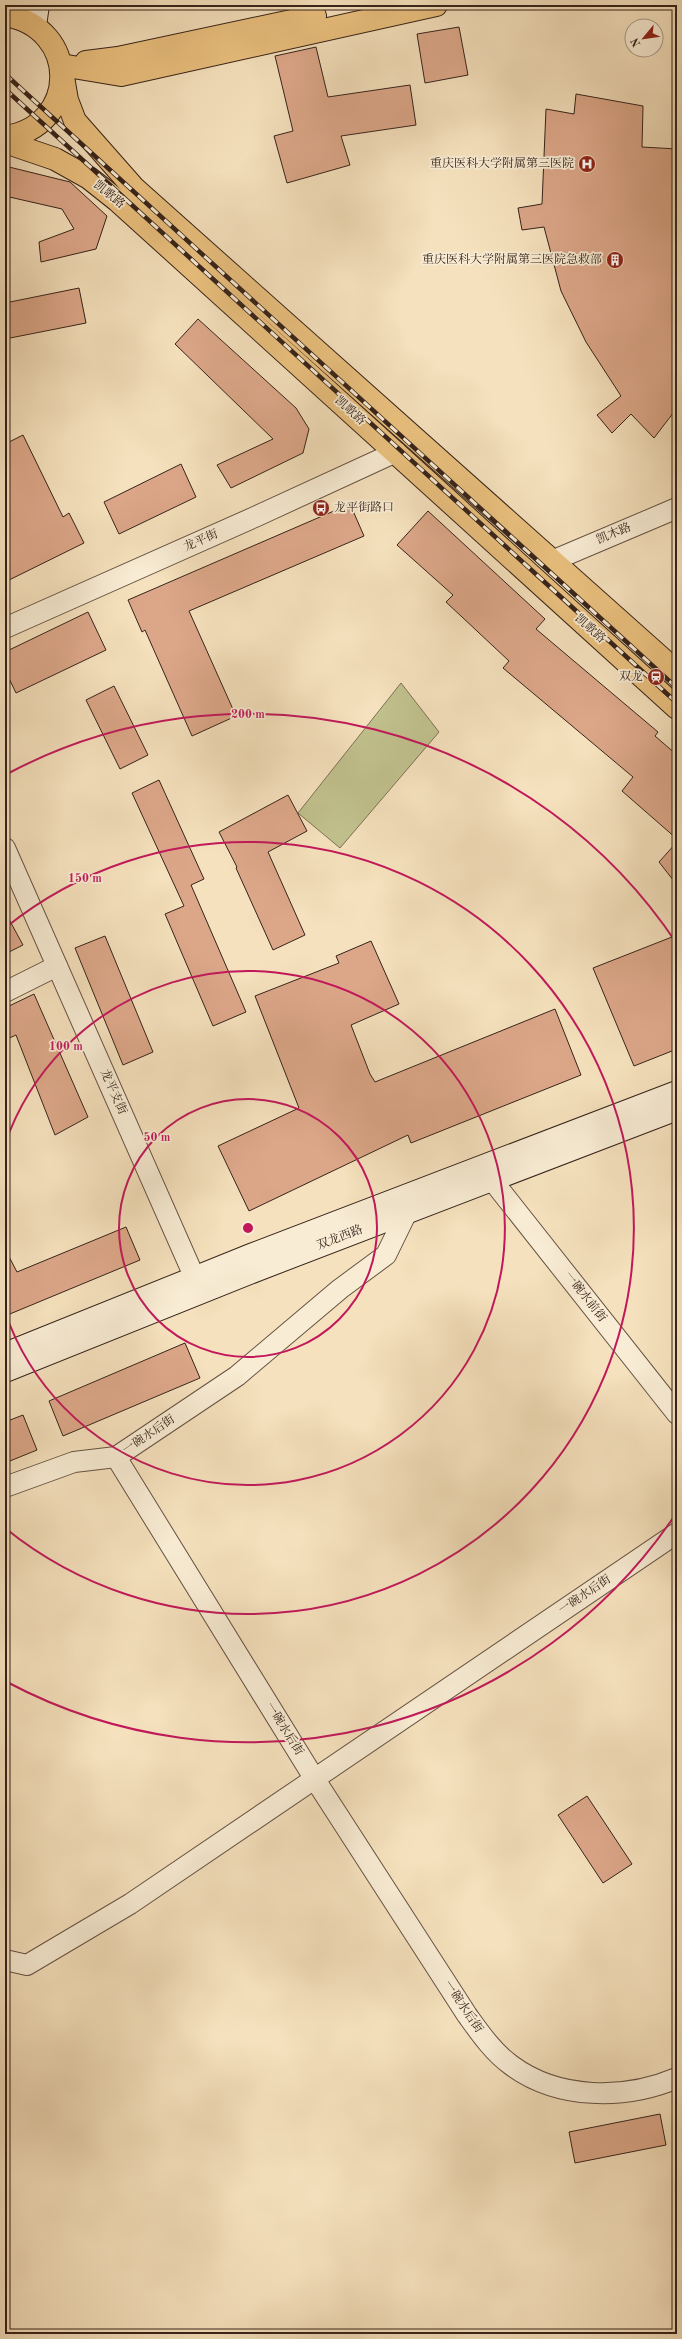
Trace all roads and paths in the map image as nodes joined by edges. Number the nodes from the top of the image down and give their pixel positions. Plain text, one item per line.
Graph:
1 (370, 5) edge
2 (436, 5) edge
3 (5, 15) edge
4 (37, 15) edge
5 (61, 65) junction
6 (5, 137) edge
7 (5, 142) edge
8 (396, 452) junction
9 (677, 508) edge
10 (552, 561) junction
11 (5, 628) edge
12 (677, 672) edge
13 (677, 708) edge
14 (5, 848) edge
15 (57, 966) junction
16 (5, 992) edge
17 (677, 1092) edge
18 (677, 1109) edge
19 (492, 1180) junction
20 (407, 1212) junction
21 (198, 1285) junction
22 (5, 1354) edge
23 (5, 1371) edge
24 (677, 1414) edge
25 (116, 1457) junction
26 (5, 1486) edge
27 (677, 1532) edge
28 (314, 1778) junction
29 (5, 1960) edge
30 (677, 2078) edge

1 - 5 main road
2 - 5 main road
3 - 4 main road
4 - 5 main road
5 - 6 main road
5 - 10 main road, 凯歌路
7 - 8 main road, 凯歌路
8 - 11 street, 龙平街
8 - 13 main road, 凯歌路
9 - 10 street, 凯木路
10 - 12 main road, 凯歌路
14 - 15 street, 龙平支街
15 - 16 street
15 - 21 street, 龙平支街
17 - 21 main road, 双龙西路
18 - 19 main road, 双龙西路
19 - 20 main road, 双龙西路
19 - 24 street, 一碗水前街
20 - 21 main road, 双龙西路
20 - 25 street, 一碗水后街
21 - 22 main road, 双龙西路
21 - 23 main road, 双龙西路
25 - 26 street
25 - 28 street, 一碗水后街
27 - 28 street, 一碗水后街
28 - 29 street, 一碗水后街
28 - 30 street, 一碗水后街

